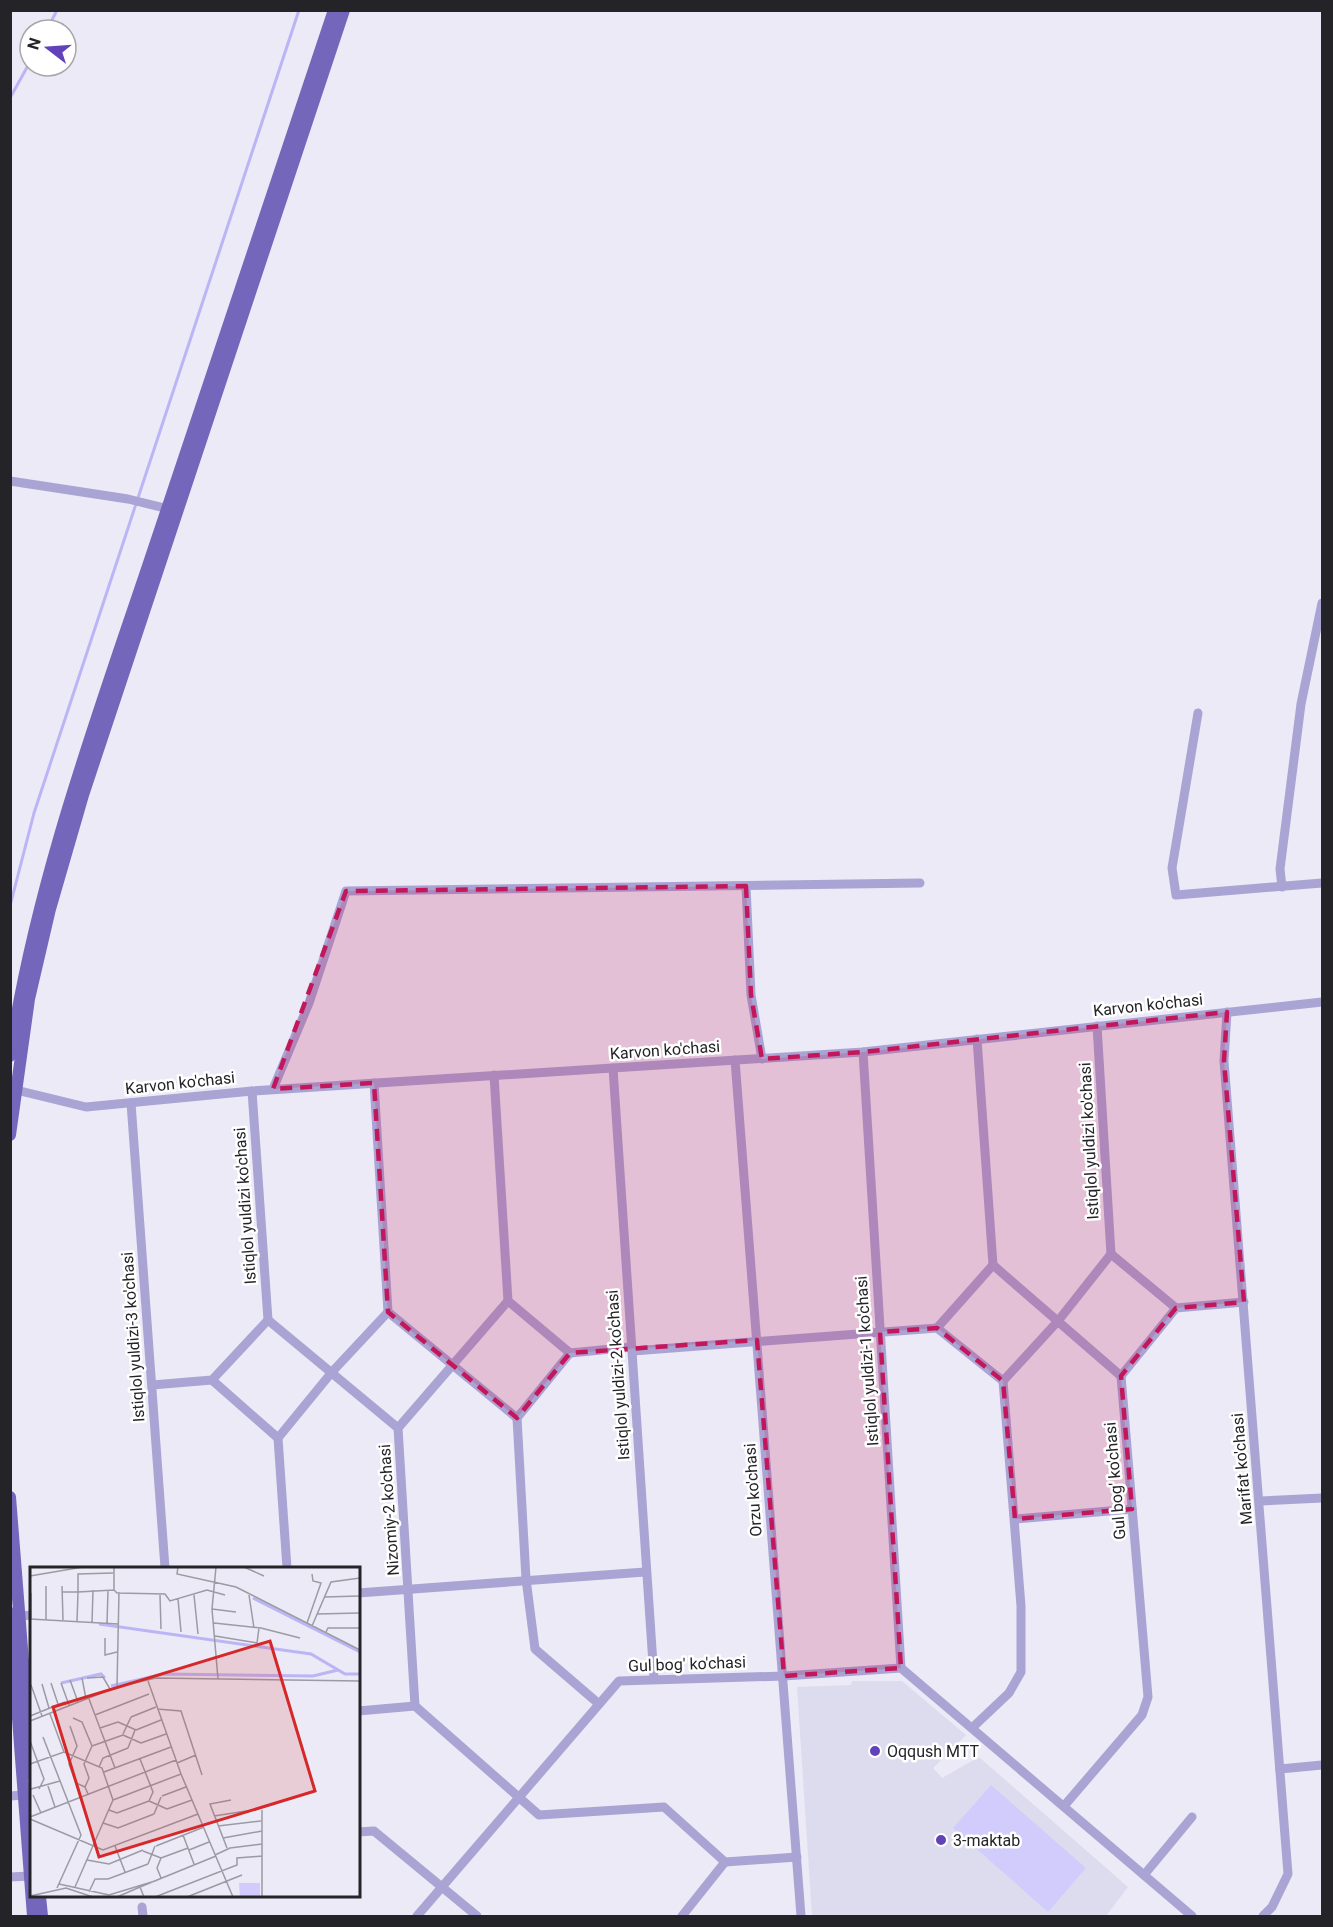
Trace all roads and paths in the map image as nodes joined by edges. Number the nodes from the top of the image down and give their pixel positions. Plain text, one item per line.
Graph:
1 (334, 10) edge
2 (344, 10) edge
3 (10, 481) edge
4 (173, 510) junction
5 (1323, 603) edge
6 (1198, 713) dead end
7 (920, 884) dead end
8 (1323, 884) edge
9 (746, 886) junction
10 (1282, 887) junction
11 (1323, 1002) edge
12 (1227, 1012) junction
13 (1097, 1026) junction
14 (977, 1040) junction
15 (863, 1052) junction
16 (10, 1056) edge
17 (762, 1059) junction
18 (735, 1060) junction
19 (613, 1068) junction
20 (494, 1075) junction
21 (374, 1083) junction
22 (13, 1089) edge
23 (273, 1089) junction
24 (252, 1091) junction
25 (131, 1103) junction
26 (10, 1136) edge
27 (1110, 1254) junction
28 (993, 1265) junction
29 (508, 1301) junction
30 (1244, 1302) junction
31 (1176, 1308) junction
32 (388, 1312) junction
33 (268, 1320) junction
34 (1058, 1321) junction
35 (937, 1328) junction
36 (880, 1332) junction
37 (757, 1340) junction
38 (633, 1349) junction
39 (570, 1353) junction
40 (450, 1365) junction
41 (332, 1372) junction
42 (1121, 1376) junction
43 (212, 1380) junction
44 (1003, 1381) junction
45 (152, 1385) junction
46 (517, 1418) junction
47 (398, 1428) junction
48 (278, 1438) junction
49 (10, 1497) edge
50 (1323, 1498) edge
51 (1260, 1501) junction
52 (1132, 1509) junction
53 (1015, 1520) junction
54 (165, 1567) edge
55 (286, 1567) edge
56 (645, 1572) junction
57 (526, 1579) junction
58 (410, 1590) junction
59 (360, 1593) edge
60 (21, 1615) edge
61 (11, 1638) edge
62 (902, 1668) junction
63 (784, 1676) junction
64 (654, 1679) junction
65 (599, 1704) junction
66 (415, 1706) junction
67 (360, 1711) edge
68 (14, 1715) edge
69 (972, 1728) junction
70 (30, 1746) edge
71 (1323, 1765) edge
72 (1280, 1769) junction
73 (24, 1795) junction
74 (10, 1796) edge
75 (519, 1798) junction
76 (1064, 1806) junction
77 (1192, 1817) dead end
78 (360, 1832) edge
79 (797, 1857) junction
80 (725, 1862) junction
81 (1144, 1875) junction
82 (30, 1876) joint
83 (10, 1877) edge
84 (443, 1887) junction
85 (32, 1897) edge
86 (40, 1897) edge
87 (33, 1917) edge
88 (42, 1917) edge
89 (417, 1917) edge
90 (477, 1917) edge
91 (682, 1917) edge
92 (801, 1917) edge
93 (1192, 1917) edge
94 (1263, 1917) edge

1 - 4 main road
2 - 4 main road
3 - 4 street
4 - 16 main road
4 - 22 main road
5 - 10 street
6 - 10 street
7 - 9 street
8 - 10 street
9 - 17 street
9 - 23 street
11 - 12 street, Karvon ko'chasi
12 - 13 street, Karvon ko'chasi
12 - 30 street, Marifat ko'chasi
13 - 14 street, Karvon ko'chasi
13 - 27 street, Istiqlol yuldizi ko'chasi
14 - 15 street, Karvon ko'chasi
14 - 28 street
15 - 17 street, Karvon ko'chasi
15 - 36 street, Istiqlol yuldizi-1 ko'chasi
17 - 18 street, Karvon ko'chasi
18 - 19 street, Karvon ko'chasi
18 - 37 street, Orzu ko'chasi
19 - 20 street, Karvon ko'chasi
19 - 38 street, Istiqlol yuldizi-2 ko'chasi
20 - 21 street, Karvon ko'chasi
20 - 29 street
21 - 23 street, Karvon ko'chasi
21 - 32 street
22 - 25 street, Karvon ko'chasi
22 - 26 main road
23 - 24 street, Karvon ko'chasi
24 - 25 street, Karvon ko'chasi
24 - 33 street, Istiqlol yuldizi ko'chasi
25 - 45 street, Istiqlol yuldizi-3 ko'chasi
27 - 31 street
27 - 34 street
28 - 34 street
28 - 35 street
29 - 39 street
29 - 40 street
30 - 31 street
30 - 51 street, Marifat ko'chasi
31 - 42 street
32 - 40 street
32 - 41 street
33 - 41 street
33 - 43 street
34 - 42 street
34 - 44 street
35 - 36 street
35 - 44 street
36 - 37 street
36 - 62 street, Istiqlol yuldizi-1 ko'chasi
37 - 38 street
37 - 63 street, Orzu ko'chasi
38 - 39 street
38 - 56 street, Istiqlol yuldizi-2 ko'chasi
39 - 46 street
40 - 46 street
40 - 47 street
41 - 47 street
41 - 48 street
42 - 52 street, Gul bog' ko'chasi
43 - 45 street
43 - 48 street
44 - 53 street
45 - 54 street, Istiqlol yuldizi-3 ko'chasi
46 - 57 street
47 - 58 street, Nizomiy-2 ko'chasi
48 - 55 street
49 - 60 main road
50 - 51 street
51 - 72 street, Marifat ko'chasi
52 - 53 street
52 - 76 street, Gul bog' ko'chasi
53 - 69 street
56 - 57 street, Nizomiy-2 ko'chasi
56 - 64 street, Istiqlol yuldizi-2 ko'chasi
57 - 58 street, Nizomiy-2 ko'chasi
57 - 65 street
58 - 59 street, Nizomiy-2 ko'chasi
58 - 66 street, Nizomiy-2 ko'chasi
60 - 61 main road
60 - 70 main road
61 - 68 main road
62 - 63 street, Gul bog' ko'chasi
62 - 69 street
63 - 64 street, Gul bog' ko'chasi
63 - 79 street, Orzu ko'chasi
64 - 65 street, Gul bog' ko'chasi
65 - 75 street, Gul bog' ko'chasi
66 - 67 street
66 - 75 street
68 - 73 main road
69 - 76 street
71 - 72 street
72 - 94 street, Marifat ko'chasi
73 - 74 street
73 - 82 main road
75 - 80 street
75 - 84 street, Gul bog' ko'chasi
76 - 81 street
77 - 81 street
78 - 84 street
79 - 80 street
79 - 92 street, Orzu ko'chasi
80 - 91 street
81 - 93 street
82 - 83 street
84 - 89 street, Gul bog' ko'chasi
84 - 90 street
85 - 87 main road
86 - 88 main road

